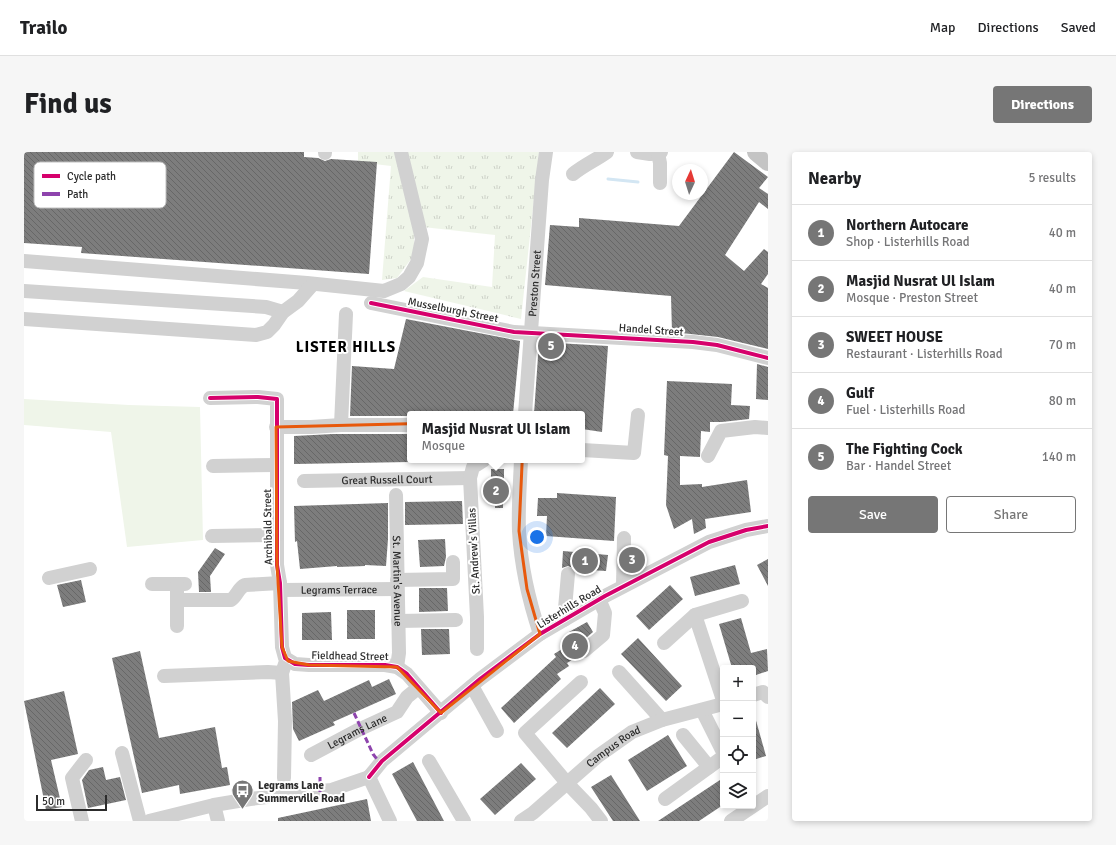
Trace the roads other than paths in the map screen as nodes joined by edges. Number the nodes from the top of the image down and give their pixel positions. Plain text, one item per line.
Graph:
1 (401, 152) edge
2 (546, 152) edge
3 (607, 152) edge
4 (637, 152) edge
5 (660, 152) edge
6 (573, 174) dead end
7 (660, 183) dead end
8 (24, 261) edge
9 (313, 284) junction
10 (24, 291) edge
11 (371, 303) dead end
12 (283, 312) junction
13 (346, 314) dead end
14 (24, 319) edge
15 (531, 334) junction
16 (768, 358) edge
17 (210, 398) dead end
18 (525, 411) edge
19 (638, 416) dead end
20 (341, 425) junction
21 (407, 425) edge
22 (276, 427) junction
23 (768, 428) edge
24 (585, 450) edge
25 (708, 456) dead end
26 (479, 463) edge
27 (521, 463) edge
28 (276, 465) junction
29 (213, 466) dead end
30 (470, 478) junction
31 (304, 480) dead end
32 (396, 487) junction
33 (768, 526) edge
34 (277, 535) junction
35 (212, 536) dead end
36 (624, 538) dead end
37 (453, 562) dead end
38 (90, 569) dead end
39 (568, 574) dead end
40 (49, 578) dead end
41 (152, 584) dead end
42 (397, 584) junction
43 (280, 586) junction
44 (623, 586) junction
45 (599, 599) junction
46 (177, 600) junction
47 (742, 601) dead end
48 (695, 615) junction
49 (456, 620) dead end
50 (564, 620) junction
51 (398, 621) junction
52 (177, 626) dead end
53 (540, 634) junction
54 (664, 643) dead end
55 (476, 649) dead end
56 (584, 651) dead end
57 (285, 667) junction
58 (397, 667) junction
59 (619, 672) dead end
60 (164, 676) dead end
61 (582, 682) dead end
62 (472, 686) junction
63 (418, 688) junction
64 (720, 691) edge
65 (756, 694) edge
66 (768, 697) edge
67 (720, 705) edge
68 (702, 710) junction
69 (441, 713) junction
70 (662, 720) junction
71 (497, 731) dead end
72 (683, 735) dead end
73 (720, 746) edge
74 (122, 753) dead end
75 (311, 755) dead end
76 (720, 759) edge
77 (86, 760) dead end
78 (429, 761) dead end
79 (709, 767) junction
80 (369, 777) junction
81 (284, 778) dead end
82 (567, 783) junction
83 (768, 796) edge
84 (665, 799) dead end
85 (214, 805) junction
86 (184, 817) edge
87 (82, 821) edge
88 (140, 821) edge
89 (149, 821) edge
90 (218, 821) edge
91 (390, 821) edge
92 (464, 821) edge
93 (521, 821) edge
94 (600, 821) edge
95 (731, 821) edge

1 - 9 street
2 - 15 street, Preston Street
3 - 6 street
4 - 5 street
5 - 7 street
8 - 9 street
9 - 12 street
10 - 12 street
11 - 15 street, Musselburgh Street
12 - 14 street
13 - 20 street
15 - 16 street, Handel Street
15 - 18 street, Preston Street
17 - 22 street, Archibald Street
19 - 24 street
20 - 21 street
20 - 22 street
22 - 28 street, Archibald Street
23 - 25 street
26 - 30 street
27 - 53 street
28 - 29 street
28 - 34 street, Archibald Street
30 - 32 street, Great Russell Court
30 - 55 street, St. Andrew's Villas
31 - 32 street, Great Russell Court
32 - 42 street, St. Martin's Avenue
33 - 44 street, Listerhills Road
34 - 35 street
34 - 43 street, Archibald Street
36 - 44 street
37 - 42 street, Legrams Terrace
38 - 40 street
39 - 50 street
41 - 46 street
42 - 43 street, Legrams Terrace
42 - 51 street, St. Martin's Avenue
43 - 46 street, Legrams Terrace
43 - 57 street, Archibald Street
44 - 45 street, Listerhills Road
45 - 50 street, Listerhills Road
45 - 56 street
46 - 52 street
47 - 48 street
48 - 54 street
48 - 64 street
49 - 51 street
50 - 53 street, Listerhills Road
51 - 58 street, St. Martin's Avenue
53 - 62 street, Listerhills Road
57 - 58 street, Fieldhead Street
57 - 60 street, Fieldhead Street
57 - 81 street, Archibald Street
58 - 63 street, Fieldhead Street
59 - 70 street
61 - 82 street
62 - 69 street, Listerhills Road
62 - 71 street
63 - 69 street, Fieldhead Street
63 - 75 street, Legrams Lane
65 - 66 street
67 - 68 street, Campus Road
68 - 70 street, Campus Road
68 - 73 street
69 - 80 street, Listerhills Road
70 - 82 street, Campus Road
72 - 79 street
74 - 88 street
76 - 79 street
77 - 87 street
78 - 92 street
79 - 84 street
80 - 85 street
80 - 91 street
82 - 93 street, Campus Road
82 - 94 street
83 - 95 street
85 - 86 street
85 - 90 street
86 - 89 street

